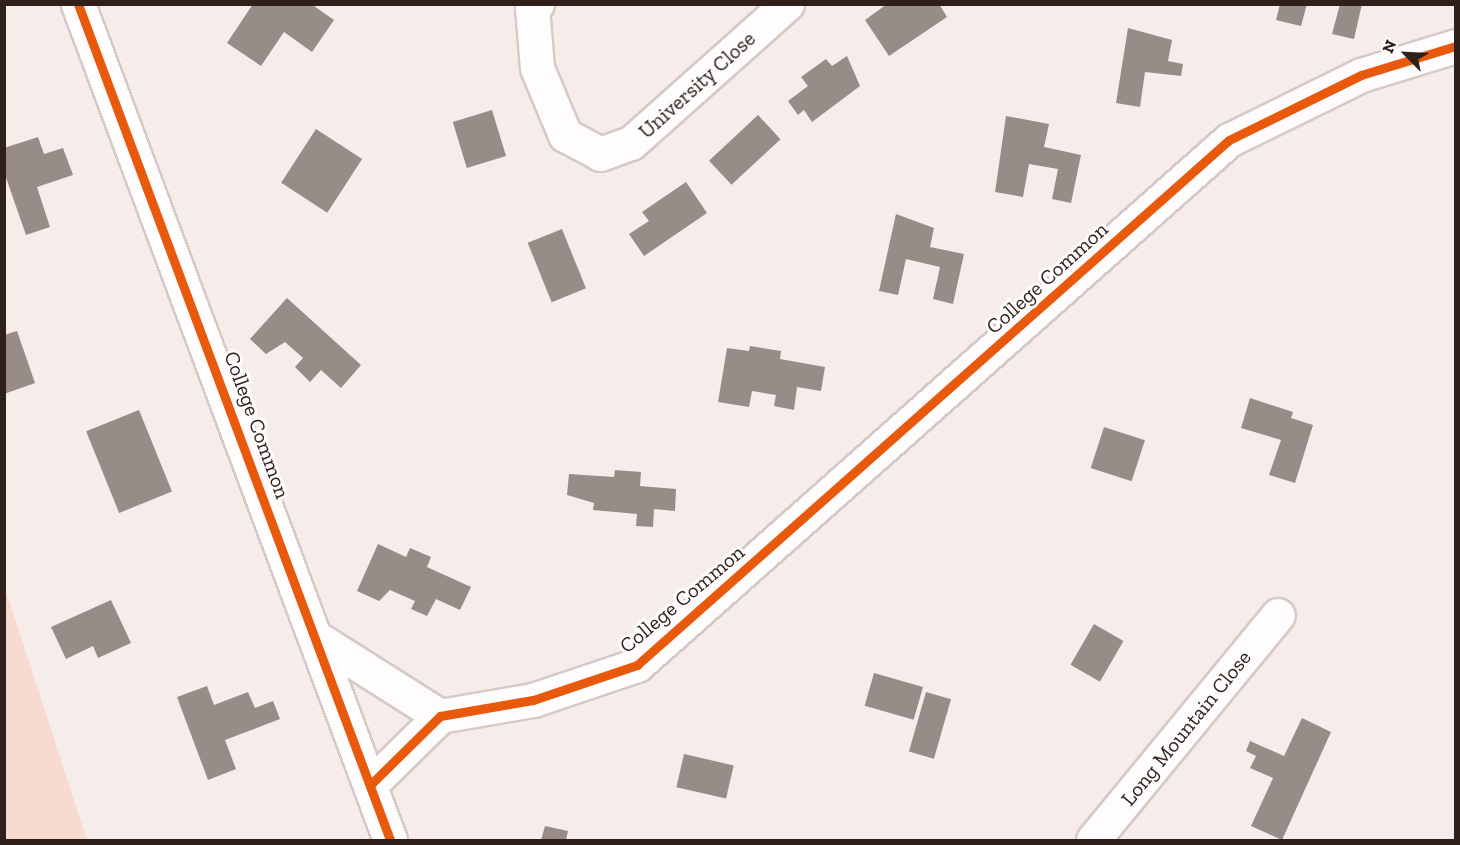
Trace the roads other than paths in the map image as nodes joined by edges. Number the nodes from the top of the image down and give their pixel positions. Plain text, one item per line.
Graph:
1 (78, 4) edge
2 (537, 4) edge
3 (787, 4) edge
4 (1455, 46) edge
5 (1278, 615) dead end
6 (315, 637) junction
7 (440, 716) junction
8 (370, 785) junction
9 (390, 840) edge
10 (1093, 840) edge

1 - 6 street, College Common
2 - 3 street, University Close
4 - 7 street, College Common
5 - 10 street, Long Mountain Close
6 - 7 street
6 - 8 street, College Common
7 - 8 street
8 - 9 street, College Common

